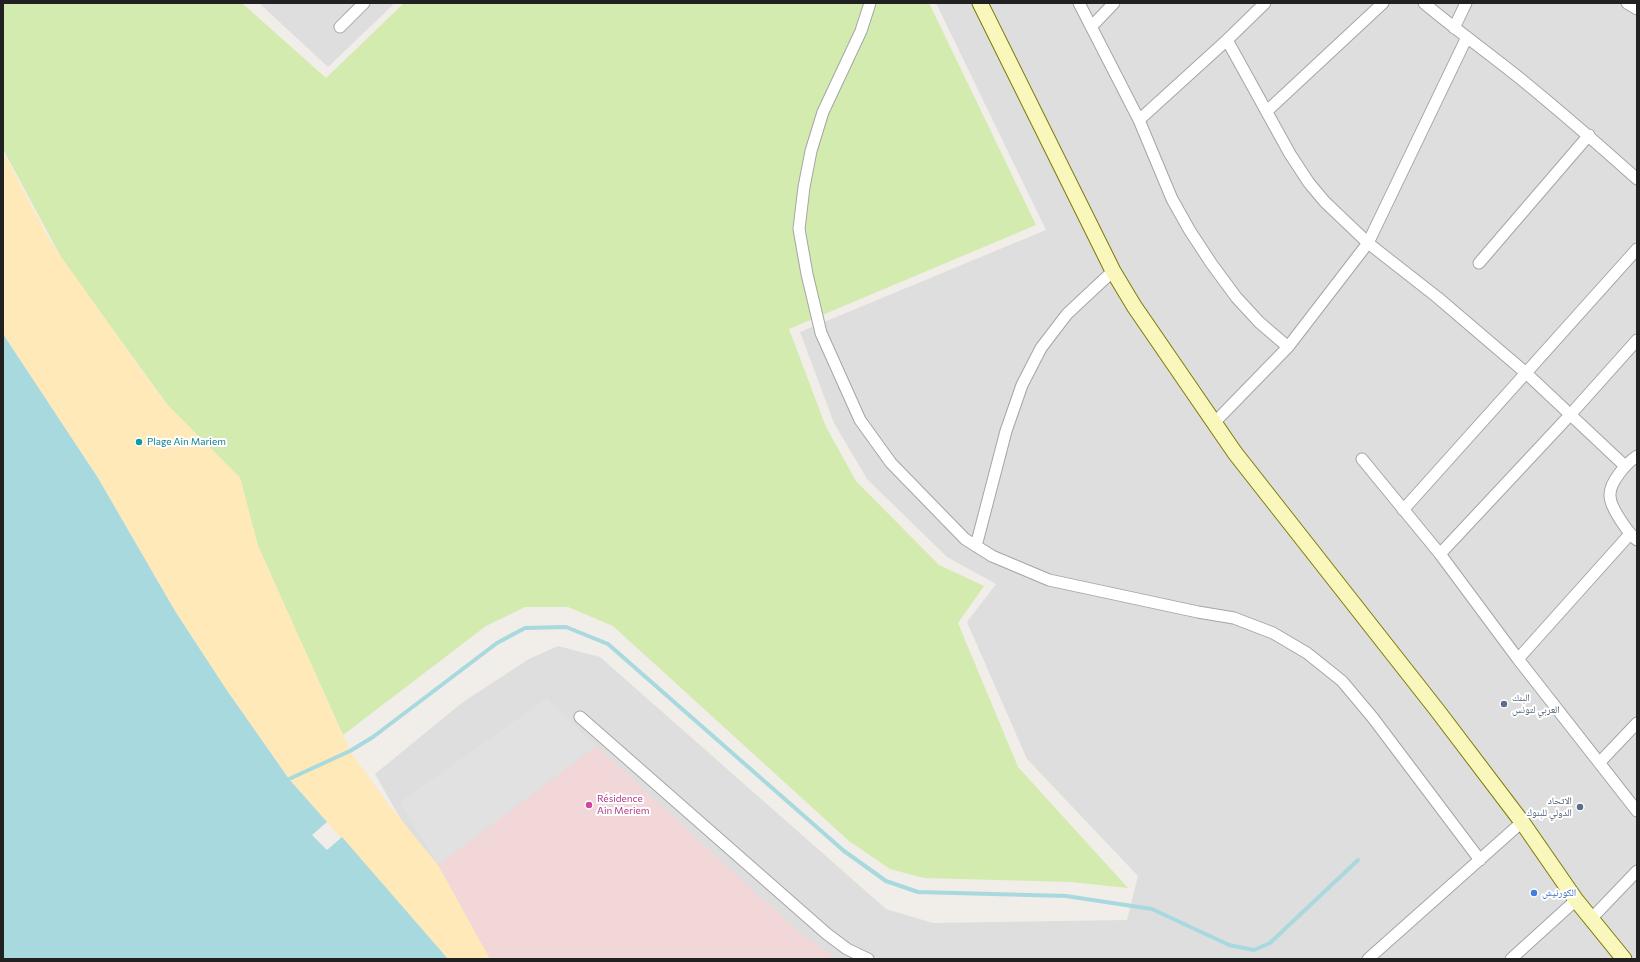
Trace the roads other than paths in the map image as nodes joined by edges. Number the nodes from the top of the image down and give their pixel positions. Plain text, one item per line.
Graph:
1 (364, 3) edge
2 (870, 3) edge
3 (980, 3) edge
4 (1079, 3) edge
5 (1114, 3) edge
6 (1265, 3) edge
7 (1383, 3) edge
8 (1424, 3) edge
9 (1466, 3) edge
10 (1627, 3) edge
11 (1637, 10) edge
12 (1092, 26) junction
13 (340, 27) dead end
14 (1454, 28) junction
15 (1467, 37) junction
16 (1227, 40) junction
17 (1267, 111) junction
18 (1139, 120) junction
19 (1588, 135) junction
20 (1637, 179) edge
21 (1368, 243) junction
22 (1637, 249) edge
23 (1478, 263) dead end
24 (1113, 271) junction
25 (1637, 340) edge
26 (1288, 347) junction
27 (1526, 373) junction
28 (1570, 415) junction
29 (1214, 423) junction
30 (1637, 456) edge
31 (1362, 459) dead end
32 (1624, 466) junction
33 (1403, 510) junction
34 (1634, 537) edge
35 (976, 546) junction
36 (1440, 554) junction
37 (1518, 659) junction
38 (580, 717) dead end
39 (1637, 723) edge
40 (1600, 762) junction
41 (1637, 811) edge
42 (1522, 822) junction
43 (1480, 860) junction
44 (1637, 871) edge
45 (1576, 900) junction
46 (1591, 919) junction
47 (1620, 958) edge
48 (868, 959) edge
49 (1368, 959) edge
50 (1511, 959) edge

1 - 13 street
2 - 35 street
3 - 24 main road
4 - 12 street
5 - 12 street
6 - 16 street
7 - 17 street
8 - 14 street
9 - 14 street
10 - 11 street
12 - 18 street
14 - 15 street
15 - 19 street
15 - 21 street
16 - 17 street
16 - 18 street
17 - 21 street
18 - 26 street
19 - 20 street
19 - 23 street
21 - 26 street
21 - 27 street
22 - 27 street
24 - 29 main road
24 - 35 street
25 - 28 street
26 - 29 street
27 - 28 street
27 - 33 street
28 - 32 street
28 - 36 street
29 - 42 main road
30 - 32 street
31 - 33 street
32 - 34 street
33 - 36 street
34 - 37 street
35 - 43 street
36 - 37 street
37 - 40 street
38 - 48 street
39 - 40 street
40 - 41 street
42 - 43 street
42 - 45 main road
43 - 49 street
44 - 46 street
45 - 46 main road
45 - 50 street
46 - 47 main road

